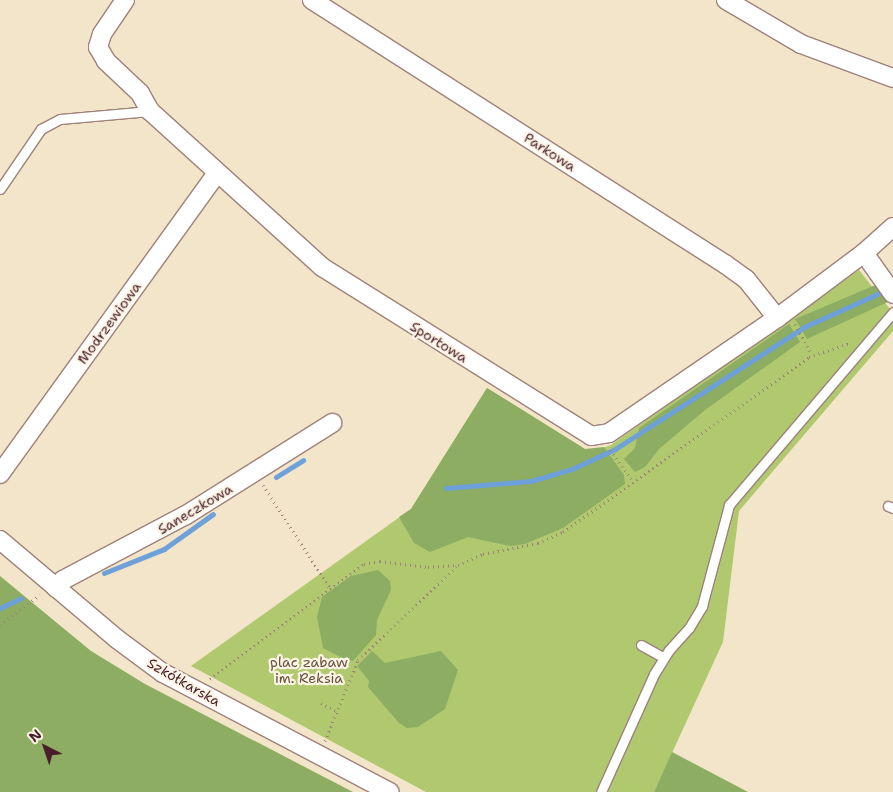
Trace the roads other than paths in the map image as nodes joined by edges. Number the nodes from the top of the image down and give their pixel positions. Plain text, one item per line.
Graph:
1 (125, 0) edge
2 (312, 0) edge
3 (726, 0) edge
4 (893, 78) edge
5 (150, 110) junction
6 (217, 173) junction
7 (0, 189) edge
8 (893, 227) edge
9 (864, 253) junction
10 (893, 294) edge
11 (893, 312) edge
12 (785, 319) junction
13 (332, 423) dead end
14 (0, 474) edge
15 (0, 540) edge
16 (48, 591) junction
17 (641, 645) dead end
18 (664, 658) junction
19 (390, 792) edge
20 (600, 792) edge

1 - 5 street, Sportowa
2 - 12 street, Parkowa
3 - 4 street
5 - 6 street, Sportowa
5 - 7 lane
6 - 12 street, Sportowa
6 - 14 street, Modrzewiowa
8 - 9 street, Sportowa
9 - 10 street
9 - 12 street, Sportowa
11 - 18 lane
13 - 16 street, Saneczkowa
15 - 16 street, Szkółkarska
16 - 19 street, Szkółkarska
17 - 18 lane
18 - 20 lane

